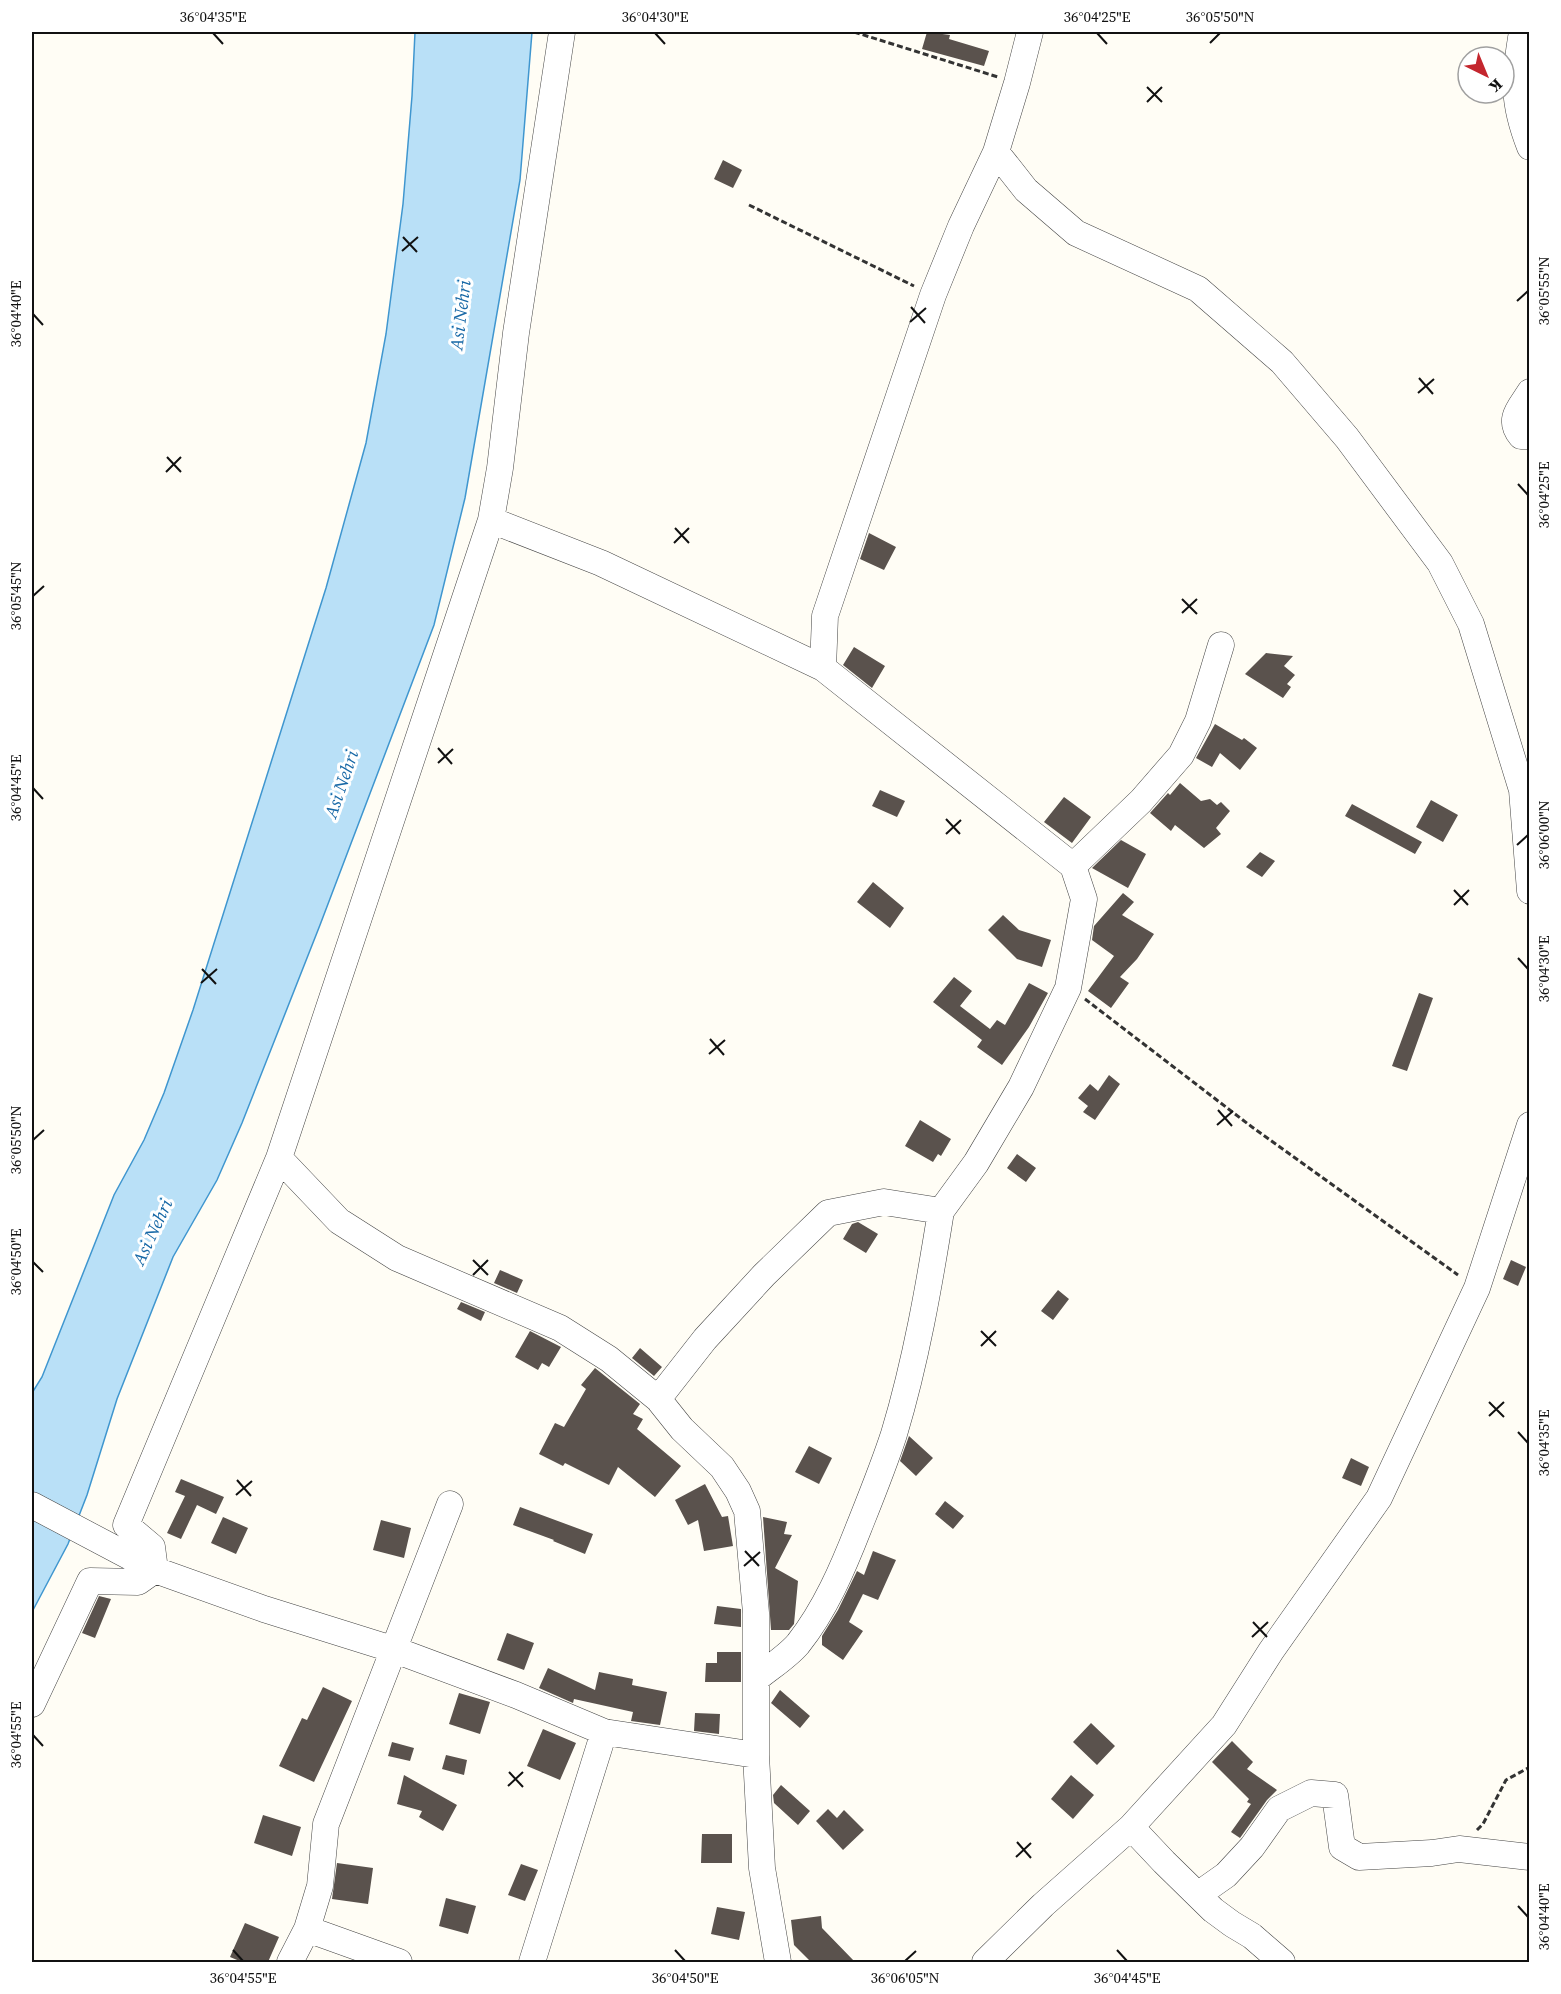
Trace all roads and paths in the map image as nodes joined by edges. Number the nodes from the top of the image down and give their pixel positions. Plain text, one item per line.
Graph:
1 (562, 32) edge
2 (854, 32) edge
3 (1030, 32) edge
4 (1522, 32) edge
5 (1017, 83) junction
6 (1530, 147) edge
7 (996, 152) junction
8 (749, 205) dead end
9 (933, 295) junction
10 (1530, 392) edge
11 (1530, 436) edge
12 (491, 520) junction
13 (1221, 645) dead end
14 (823, 668) junction
15 (1073, 866) junction
16 (1530, 891) edge
17 (1068, 988) junction
18 (1530, 1125) edge
19 (279, 1158) junction
20 (941, 1211) junction
21 (1477, 1288) junction
22 (658, 1399) junction
23 (450, 1504) dead end
24 (32, 1505) edge
25 (155, 1570) junction
26 (395, 1650) junction
27 (756, 1679) junction
28 (32, 1704) edge
29 (604, 1732) junction
30 (756, 1755) junction
31 (1530, 1767) edge
32 (1131, 1827) junction
33 (1459, 1849) junction
34 (1530, 1857) edge
35 (1198, 1894) junction
36 (307, 1929) junction
37 (290, 1962) edge
38 (399, 1962) edge
39 (532, 1962) edge
40 (778, 1962) edge
41 (985, 1962) edge
42 (1282, 1962) edge

1 - 12 street
2 - 5 path
3 - 5 street
4 - 6 street
5 - 7 street
7 - 9 street
7 - 16 street
8 - 9 path
9 - 14 street
10 - 11 street
12 - 14 street
12 - 19 street
13 - 15 street
14 - 15 street
15 - 17 street
17 - 20 street
17 - 21 path
18 - 21 street
19 - 22 street
19 - 25 street
20 - 22 street
20 - 27 street
21 - 32 street
22 - 27 street
23 - 26 street
24 - 25 street
25 - 26 street
25 - 28 street
26 - 29 street
26 - 36 street
27 - 30 street
29 - 30 street
29 - 39 street
30 - 40 street
31 - 33 path
32 - 35 street
32 - 41 street
33 - 34 street
33 - 35 street
35 - 42 street
36 - 37 street
36 - 38 street

